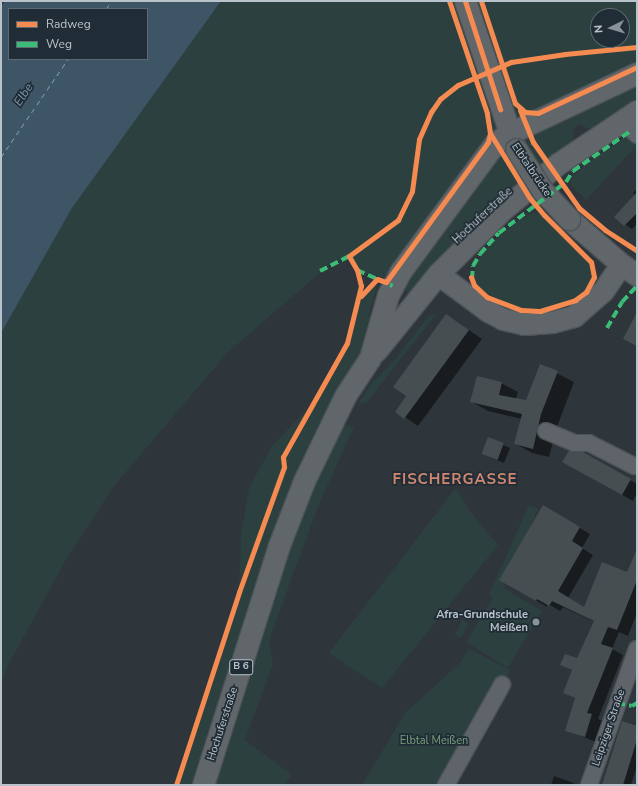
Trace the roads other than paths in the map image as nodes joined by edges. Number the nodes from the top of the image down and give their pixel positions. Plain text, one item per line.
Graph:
1 (465, 1) edge
2 (637, 73) edge
3 (632, 116) edge
4 (637, 135) edge
5 (512, 142) junction
6 (629, 269) edge
7 (438, 274) junction
8 (370, 358) junction
9 (546, 431) dead end
10 (634, 466) dead end
11 (637, 649) edge
12 (502, 685) dead end
13 (204, 785) edge
14 (446, 785) edge
15 (589, 785) edge

1 - 5 main road, Elbtalbrücke
2 - 5 main road
3 - 4 street
3 - 7 main road, Hochuferstraße / B 6
5 - 6 main road, Elbtalbrücke, bridge
5 - 8 main road
6 - 7 main road
7 - 8 main road, Hochuferstraße / B 6
8 - 13 main road, Hochuferstraße / B 6
9 - 10 street
11 - 15 street, Leipziger Straße
12 - 14 street

